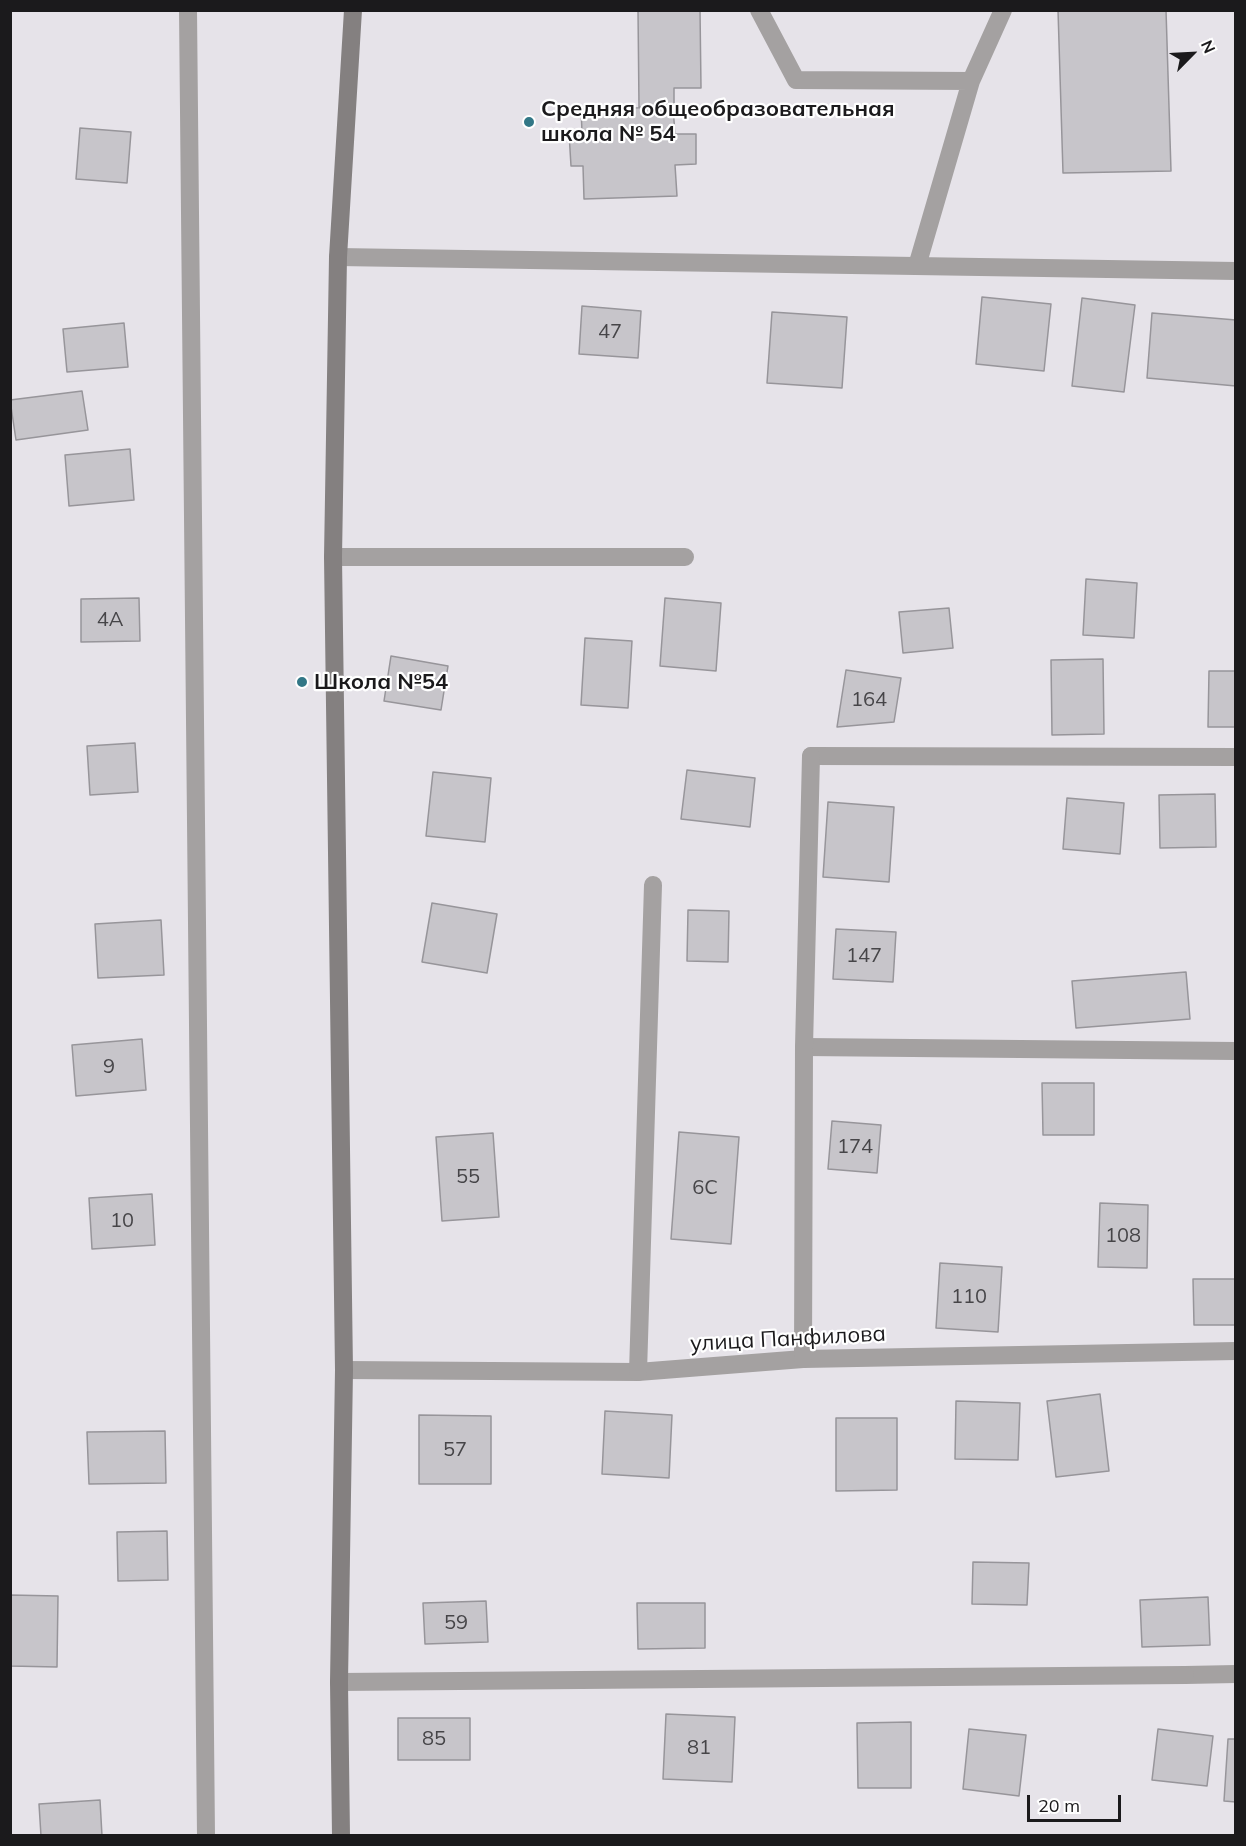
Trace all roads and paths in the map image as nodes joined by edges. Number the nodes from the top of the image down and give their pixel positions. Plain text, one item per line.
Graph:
1 (188, 10) edge
2 (353, 10) edge
3 (759, 10) edge
4 (1003, 10) edge
5 (971, 81) junction
6 (338, 257) junction
7 (917, 266) junction
8 (1236, 271) edge
9 (685, 556) dead end
10 (333, 557) junction
11 (1236, 757) edge
12 (653, 885) dead end
13 (804, 1047) junction
14 (1236, 1051) edge
15 (1236, 1351) edge
16 (803, 1359) junction
17 (344, 1370) junction
18 (638, 1372) junction
19 (1236, 1674) edge
20 (339, 1682) junction
21 (206, 1836) edge
22 (341, 1836) edge

1 - 21 street
2 - 6 main road
3 - 5 street
4 - 5 street
5 - 7 street
6 - 7 street
6 - 10 main road
7 - 8 street
9 - 10 street
10 - 17 main road
11 - 13 street
12 - 18 street
13 - 14 street
13 - 16 street
15 - 16 street, улица Панфилова
16 - 18 street, улица Панфилова
17 - 18 street, улица Панфилова
17 - 20 main road
19 - 20 street
20 - 22 main road

